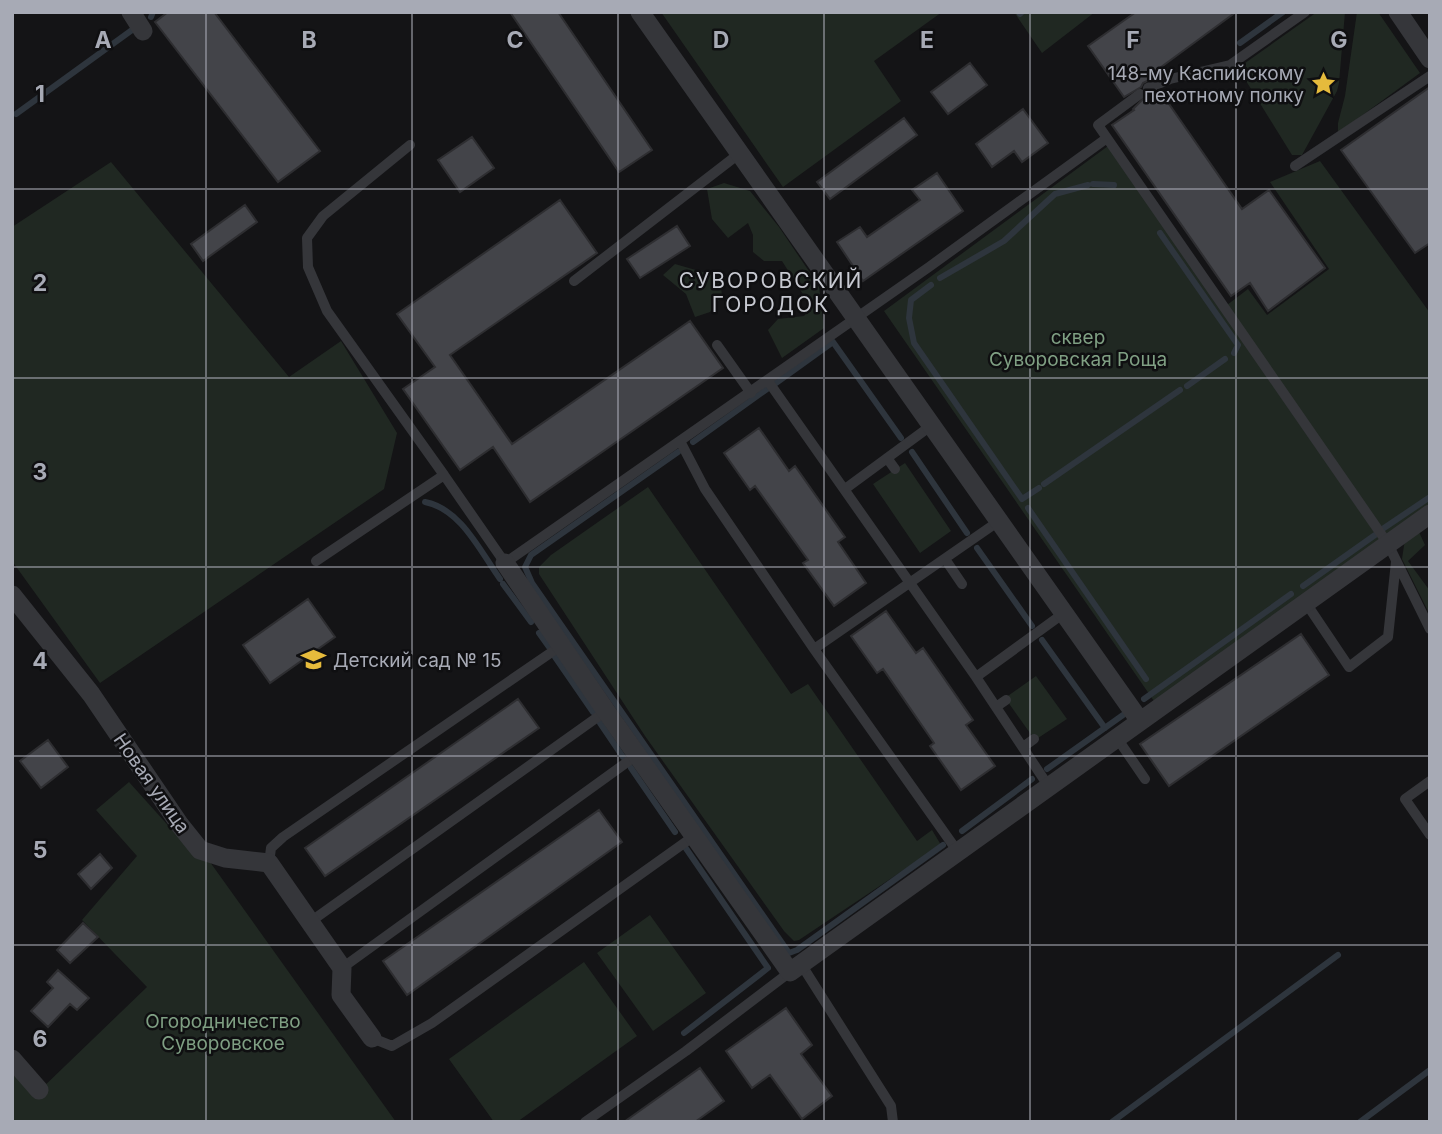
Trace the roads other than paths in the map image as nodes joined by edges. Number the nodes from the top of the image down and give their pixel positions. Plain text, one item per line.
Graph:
1 (131, 12) edge
2 (640, 12) edge
3 (1304, 12) edge
4 (1398, 12) edge
5 (143, 31) dead end
6 (1430, 59) edge
7 (1430, 76) edge
8 (1107, 138) junction
9 (410, 145) dead end
10 (740, 153) junction
11 (1295, 166) dead end
12 (574, 281) dead end
13 (856, 318) junction
14 (717, 345) dead end
15 (768, 381) junction
16 (751, 393) junction
17 (932, 425) junction
18 (680, 442) junction
19 (887, 458) junction
20 (895, 469) dead end
21 (444, 475) junction
22 (845, 489) junction
23 (1430, 514) edge
24 (999, 521) junction
25 (1392, 553) junction
26 (945, 559) junction
27 (316, 561) dead end
28 (505, 563) junction
29 (910, 583) junction
30 (962, 584) dead end
31 (12, 595) edge
32 (1306, 603) junction
33 (1064, 613) junction
34 (1430, 629) edge
35 (562, 645) junction
36 (814, 649) junction
37 (976, 677) junction
38 (1006, 700) dead end
39 (996, 707) junction
40 (606, 711) junction
41 (1140, 722) junction
42 (1117, 738) junction
43 (1034, 739) dead end
44 (1023, 747) junction
45 (637, 755) junction
46 (1145, 779) dead end
47 (1430, 781) edge
48 (1049, 787) junction
49 (1430, 835) edge
50 (694, 836) junction
51 (958, 852) junction
52 (269, 863) junction
53 (310, 922) junction
54 (342, 968) junction
55 (796, 968) junction
56 (372, 1038) joint
57 (12, 1059) edge
58 (39, 1090) dead end
59 (895, 1121) edge
60 (585, 1122) edge

1 - 5 street
2 - 10 street
3 - 8 lane
4 - 6 street
7 - 11 lane
8 - 13 lane
8 - 25 lane
9 - 21 lane
10 - 12 lane
10 - 13 street
13 - 15 lane
13 - 17 street
14 - 16 lane
15 - 16 lane
15 - 22 lane
16 - 18 lane
17 - 19 lane
17 - 24 street
18 - 28 lane
18 - 36 lane
19 - 20 lane
19 - 22 lane
21 - 27 lane
21 - 28 lane
22 - 29 lane
23 - 25 street
24 - 26 lane
24 - 33 street
25 - 32 street
25 - 32 lane
25 - 34 lane
26 - 29 lane
26 - 30 lane
28 - 35 street
29 - 36 lane
29 - 37 lane
31 - 52 street, Новая улица
32 - 41 street
33 - 37 lane
33 - 41 street
35 - 40 street
35 - 52 lane
36 - 51 lane
37 - 39 lane
38 - 39 lane
39 - 44 lane
40 - 45 street
40 - 53 lane
41 - 42 street
42 - 46 lane
42 - 48 street
43 - 44 lane
44 - 48 lane
45 - 50 street
45 - 54 lane
47 - 49 lane
48 - 51 street
50 - 55 street
50 - 56 lane
51 - 55 street
52 - 53 street
53 - 54 street
54 - 56 street
55 - 59 lane
55 - 60 lane
57 - 58 street

